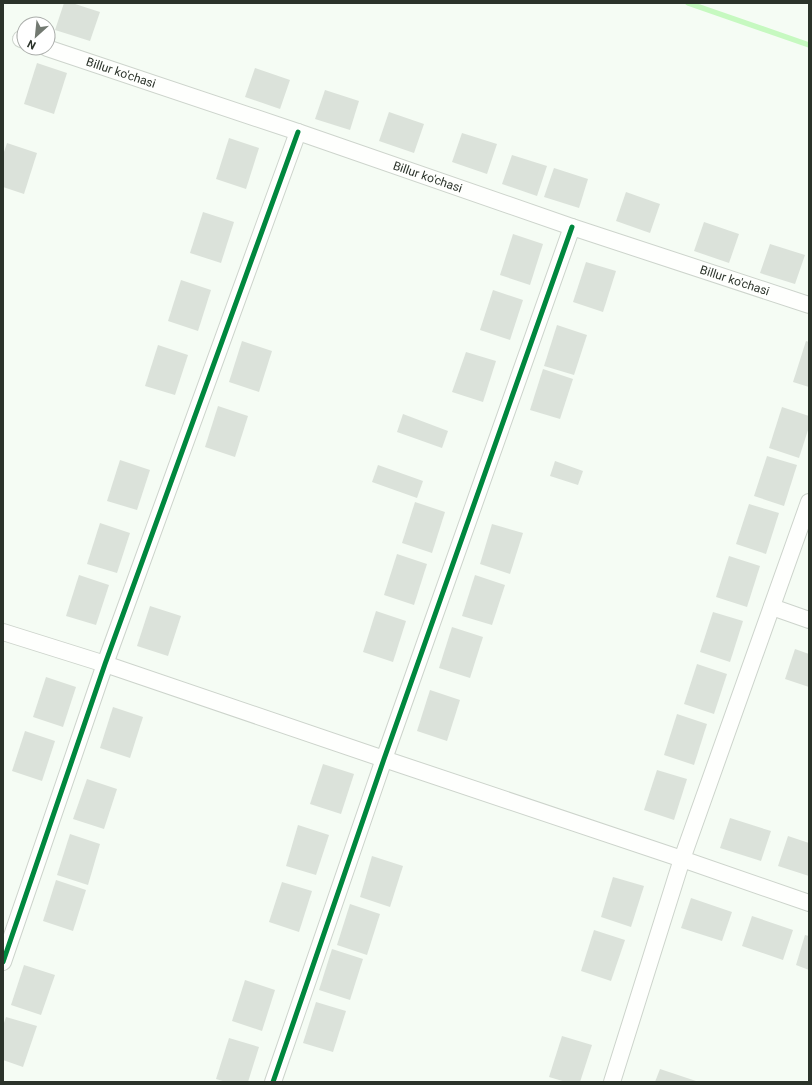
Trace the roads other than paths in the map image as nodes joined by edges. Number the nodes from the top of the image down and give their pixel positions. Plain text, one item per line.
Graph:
1 (56, 51) edge
2 (298, 132) junction
3 (572, 227) junction
4 (809, 305) edge
5 (809, 502) edge
6 (772, 607) junction
7 (809, 620) edge
8 (3, 632) edge
9 (105, 664) junction
10 (384, 759) junction
11 (682, 859) junction
12 (809, 903) edge
13 (3, 962) edge
14 (273, 1082) edge
15 (612, 1082) edge

1 - 2 street, Billur ko'chasi
2 - 3 street, Billur ko'chasi
2 - 9 street
3 - 4 street, Billur ko'chasi
3 - 10 street
5 - 6 street
6 - 7 street
6 - 11 street
8 - 9 street
9 - 10 street
9 - 13 street
10 - 11 street
10 - 14 street
11 - 12 street
11 - 15 street

